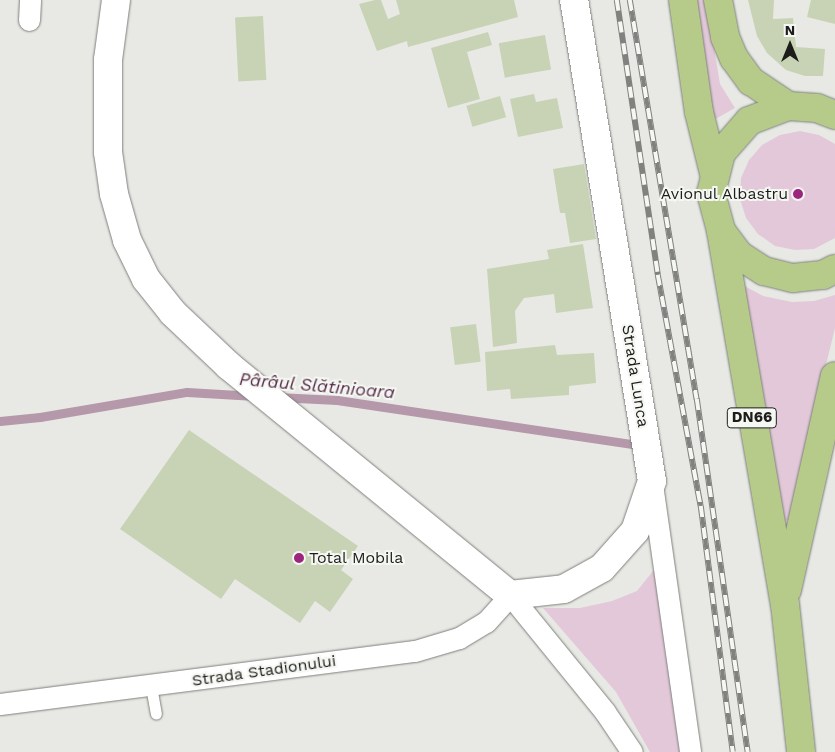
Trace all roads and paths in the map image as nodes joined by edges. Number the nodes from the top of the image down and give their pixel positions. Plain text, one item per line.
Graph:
1 (116, 0) edge
2 (574, 0) edge
3 (683, 0) edge
4 (718, 0) edge
5 (788, 106) junction
6 (834, 113) edge
7 (714, 173) junction
8 (721, 231) junction
9 (835, 269) edge
10 (835, 376) edge
11 (652, 481) junction
12 (510, 595) junction
13 (784, 604) junction
14 (151, 686) junction
15 (0, 704) edge
16 (156, 714) dead end
17 (632, 752) edge
18 (690, 752) edge
19 (801, 752) edge

1 - 12 main road
2 - 11 main road, Strada Lunca
3 - 7 main road
4 - 5 main road
5 - 6 main road
5 - 7 main road
7 - 8 main road
8 - 9 main road
8 - 13 main road, DN66
10 - 13 main road, DN66
11 - 12 main road
11 - 18 street, Strada Lunca
12 - 14 street, Strada Stadionului
12 - 17 street
13 - 19 main road, DN66
14 - 15 street, Strada Stadionului
14 - 16 lane

